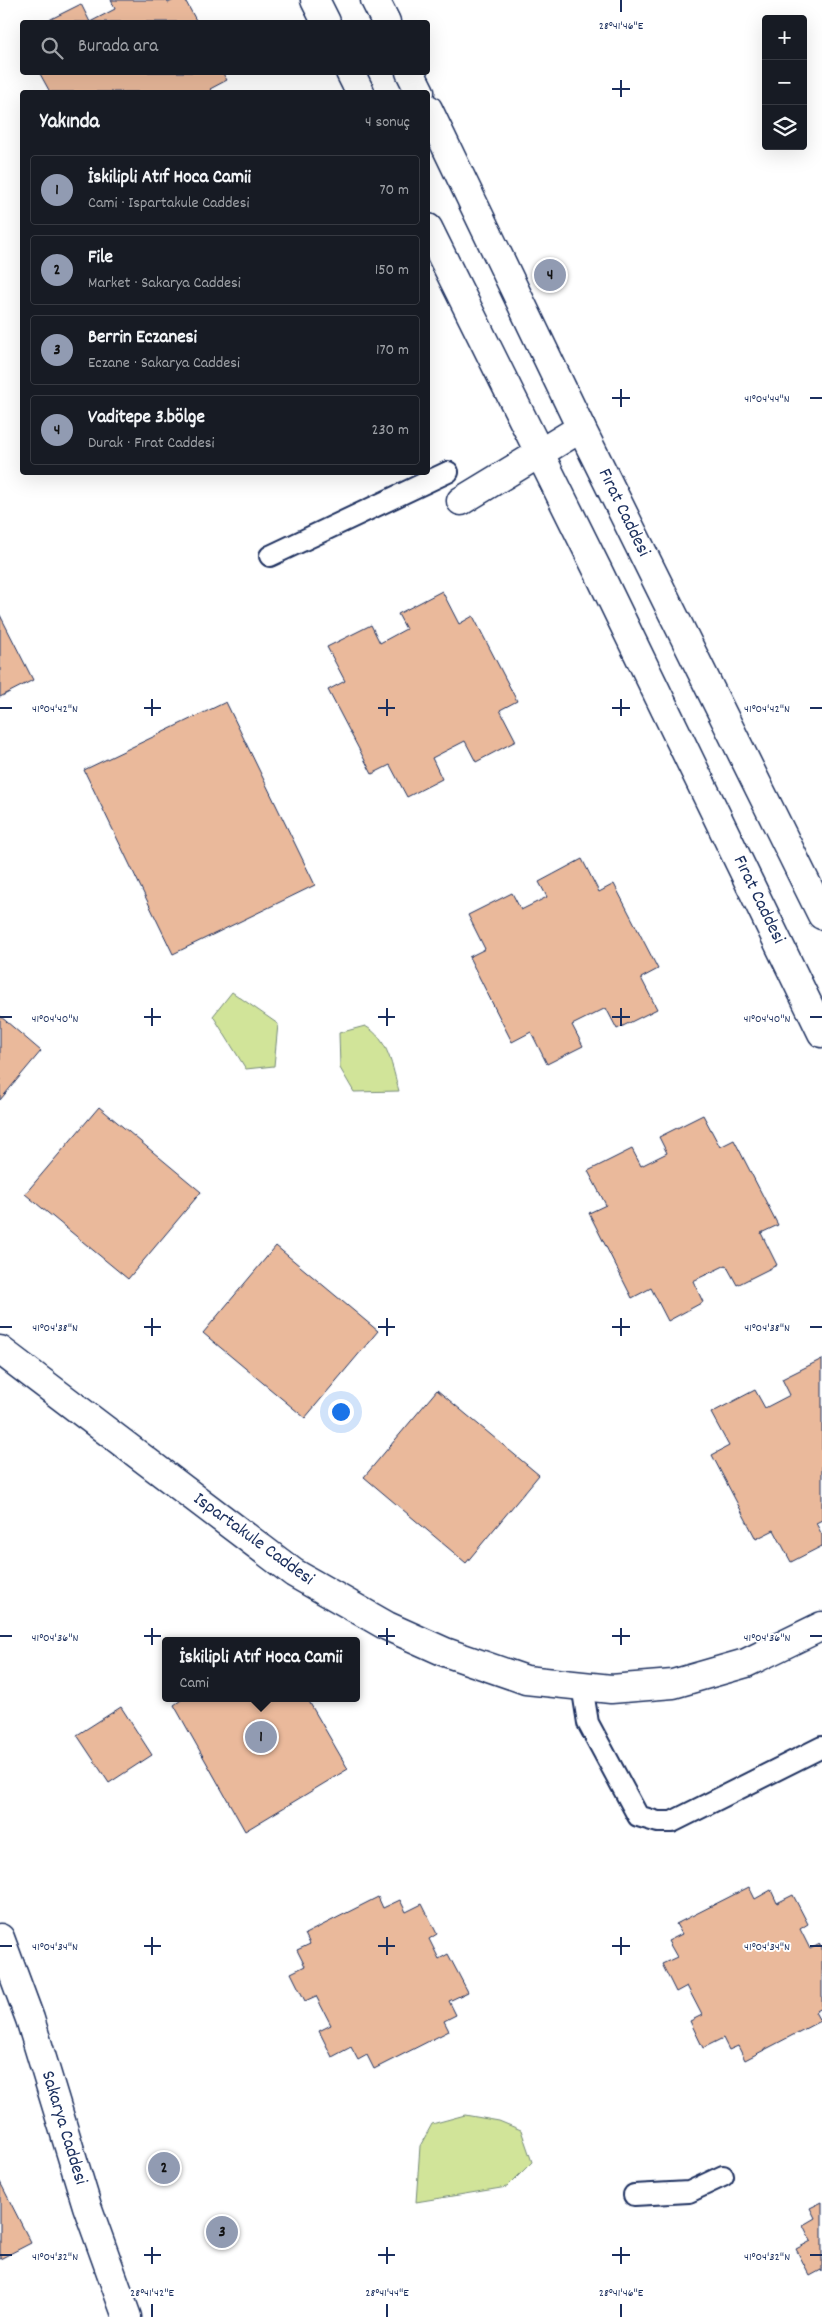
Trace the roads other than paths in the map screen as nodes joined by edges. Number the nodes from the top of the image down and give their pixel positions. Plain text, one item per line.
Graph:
1 (315, 0) edge
2 (375, 0) edge
3 (325, 20) edge
4 (385, 20) edge
5 (352, 75) edge
6 (412, 75) edge
7 (359, 90) edge
8 (419, 90) edge
9 (430, 113) edge
10 (430, 232) edge
11 (581, 428) junction
12 (539, 453) junction
13 (448, 472) dead end
14 (462, 501) dead end
15 (270, 556) dead end
16 (822, 914) edge
17 (822, 1033) edge
18 (0, 1350) edge
19 (822, 1626) edge
20 (582, 1685) junction
21 (822, 1747) edge
22 (0, 1938) edge
23 (723, 2176) dead end
24 (634, 2195) dead end
25 (127, 2317) edge

1 - 3 main road
2 - 4 main road
5 - 7 main road
6 - 8 main road
9 - 11 main road, Fırat Caddesi
10 - 12 main road, Fırat Caddesi
11 - 12 main road
11 - 16 main road, Fırat Caddesi
12 - 14 main road
12 - 17 main road, Fırat Caddesi
13 - 15 lane
18 - 20 main road, Ispartakule Caddesi
19 - 20 main road, Ispartakule Caddesi
20 - 21 lane
22 - 25 main road, Sakarya Caddesi
23 - 24 lane

